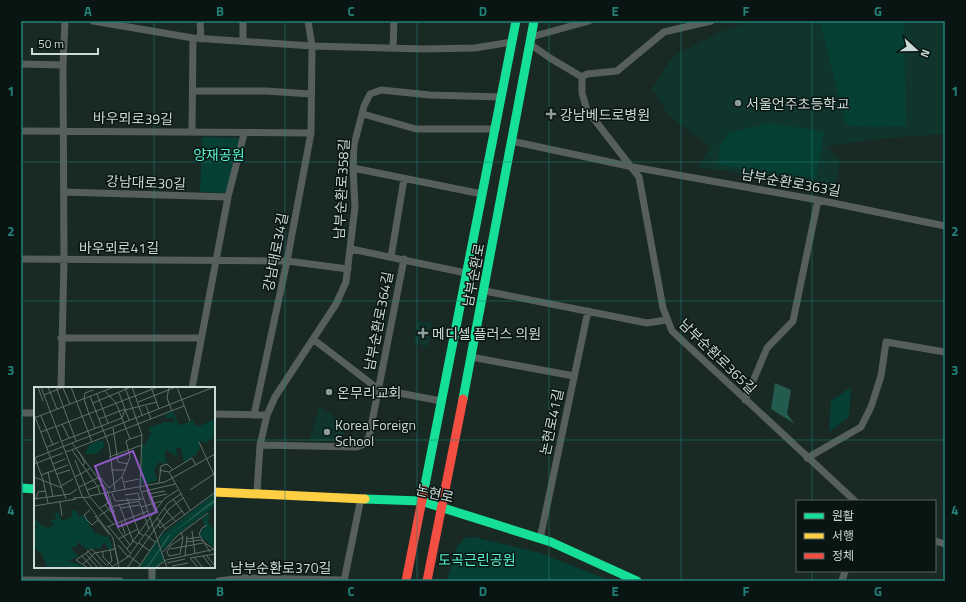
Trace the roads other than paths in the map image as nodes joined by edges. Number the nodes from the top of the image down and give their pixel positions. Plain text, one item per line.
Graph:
1 (65, 21) edge
2 (93, 21) edge
3 (200, 21) edge
4 (243, 21) edge
5 (308, 21) edge
6 (394, 21) edge
7 (516, 21) edge
8 (534, 21) edge
9 (589, 21) edge
10 (711, 21) edge
11 (193, 38) junction
12 (201, 39) junction
13 (530, 40) junction
14 (243, 41) junction
15 (512, 42) junction
16 (312, 46) junction
17 (393, 48) junction
18 (21, 64) edge
19 (63, 65) junction
20 (582, 77) junction
21 (193, 91) junction
22 (311, 94) junction
23 (501, 97) junction
24 (363, 114) junction
25 (496, 129) junction
26 (63, 130) junction
27 (21, 131) edge
28 (192, 132) junction
29 (311, 133) junction
30 (244, 134) junction
31 (511, 141) junction
32 (633, 167) junction
33 (353, 168) junction
34 (404, 179) junction
35 (64, 192) junction
36 (482, 194) junction
37 (228, 197) junction
38 (818, 200) junction
39 (945, 226) edge
40 (351, 249) junction
41 (391, 257) junction
42 (21, 259) edge
43 (404, 259) junction
44 (64, 260) junction
45 (217, 260) junction
46 (287, 261) junction
47 (348, 269) junction
48 (466, 273) junction
49 (485, 291) junction
50 (588, 310) junction
51 (666, 320) junction
52 (62, 338) junction
53 (201, 338) junction
54 (313, 339) junction
55 (945, 352) edge
56 (471, 357) junction
57 (574, 376) junction
58 (61, 387) edge
59 (192, 387) edge
60 (378, 389) junction
61 (745, 400) junction
62 (441, 401) junction
63 (21, 413) edge
64 (34, 413) edge
65 (215, 414) edge
66 (254, 415) junction
67 (267, 415) junction
68 (260, 445) junction
69 (807, 458) junction
70 (21, 488) edge
71 (34, 489) edge
72 (215, 492) edge
73 (257, 493) junction
74 (361, 498) junction
75 (853, 500) edge
76 (421, 501) junction
77 (443, 508) junction
78 (540, 539) junction
79 (152, 568) edge
80 (23, 579) edge
81 (240, 579) edge
82 (292, 580) edge
83 (120, 581) edge
84 (152, 581) edge
85 (219, 581) edge
86 (344, 581) edge
87 (406, 581) edge
88 (427, 581) edge
89 (636, 581) edge

1 - 19 street
2 - 11 street
3 - 12 street
4 - 14 street
5 - 16 street, 강남대로34길
6 - 17 street
7 - 15 main road, 남부순환로
8 - 13 main road, 남부순환로
9 - 13 street
10 - 20 street
11 - 12 street
11 - 21 street
12 - 14 street
13 - 20 street
13 - 31 main road, 남부순환로
14 - 16 street
15 - 17 street
15 - 23 main road, 남부순환로
16 - 17 street
16 - 22 street, 강남대로34길
18 - 19 street
19 - 26 street
20 - 32 street
21 - 22 street
21 - 28 street
22 - 29 street, 강남대로34길
23 - 24 street, 남부순환로358길
23 - 25 main road, 남부순환로
24 - 25 street
24 - 33 street, 남부순환로358길
25 - 36 main road, 남부순환로
26 - 27 street, 바우뫼로39길
26 - 28 street, 바우뫼로39길
26 - 35 street
28 - 30 street, 바우뫼로39길
29 - 30 street, 바우뫼로39길
29 - 46 street, 강남대로34길
30 - 37 street
31 - 32 street, 남부순환로363길
31 - 49 main road, 남부순환로
32 - 38 street, 남부순환로363길
32 - 51 street
33 - 34 street
33 - 40 street, 남부순환로358길
34 - 36 street
34 - 41 street
35 - 37 street, 강남대로30길
35 - 44 street
36 - 48 main road, 남부순환로
37 - 45 street
38 - 39 street, 남부순환로363길
38 - 61 street
40 - 41 street, 남부순환로
40 - 47 street, 남부순환로358길
41 - 43 street, 남부순환로
42 - 44 street, 바우뫼로41길
43 - 48 street, 남부순환로
43 - 60 street, 남부순환로364길
44 - 45 street, 바우뫼로41길
44 - 52 street
45 - 46 street, 바우뫼로41길
45 - 53 street
46 - 47 street, 바우뫼로41길
46 - 66 street, 강남대로34길
47 - 54 street, 남부순환로358길
48 - 62 main road, 남부순환로
49 - 50 street, 남부순환로365길
49 - 56 main road, 남부순환로
50 - 51 street, 남부순환로365길
50 - 57 street, 논현로41길
51 - 61 street, 남부순환로365길
52 - 53 street
52 - 58 street
53 - 59 street
54 - 60 street, 남부순환로364길
54 - 67 street, 남부순환로358길
55 - 69 street
56 - 57 street
56 - 77 main road, 남부순환로
57 - 78 street, 논현로41길
60 - 62 street, 남부순환로364길
60 - 68 street, 남부순환로364길
61 - 69 street, 남부순환로365길
62 - 76 main road, 남부순환로
63 - 64 street
65 - 66 street
66 - 67 street
67 - 68 street, 남부순환로358길
68 - 73 street, 남부순환로358길
69 - 75 street, 남부순환로365길
70 - 71 main road
72 - 73 main road, 논현로
73 - 74 main road, 논현로
74 - 76 main road, 논현로
74 - 86 street
76 - 77 main road, 논현로
76 - 87 main road, 남부순환로
77 - 78 main road, 논현로
77 - 88 main road, 남부순환로
78 - 89 main road, 논현로
79 - 84 street
80 - 83 street
81 - 82 street, 남부순환로370길
81 - 85 street, 남부순환로370길
82 - 86 street, 남부순환로370길

